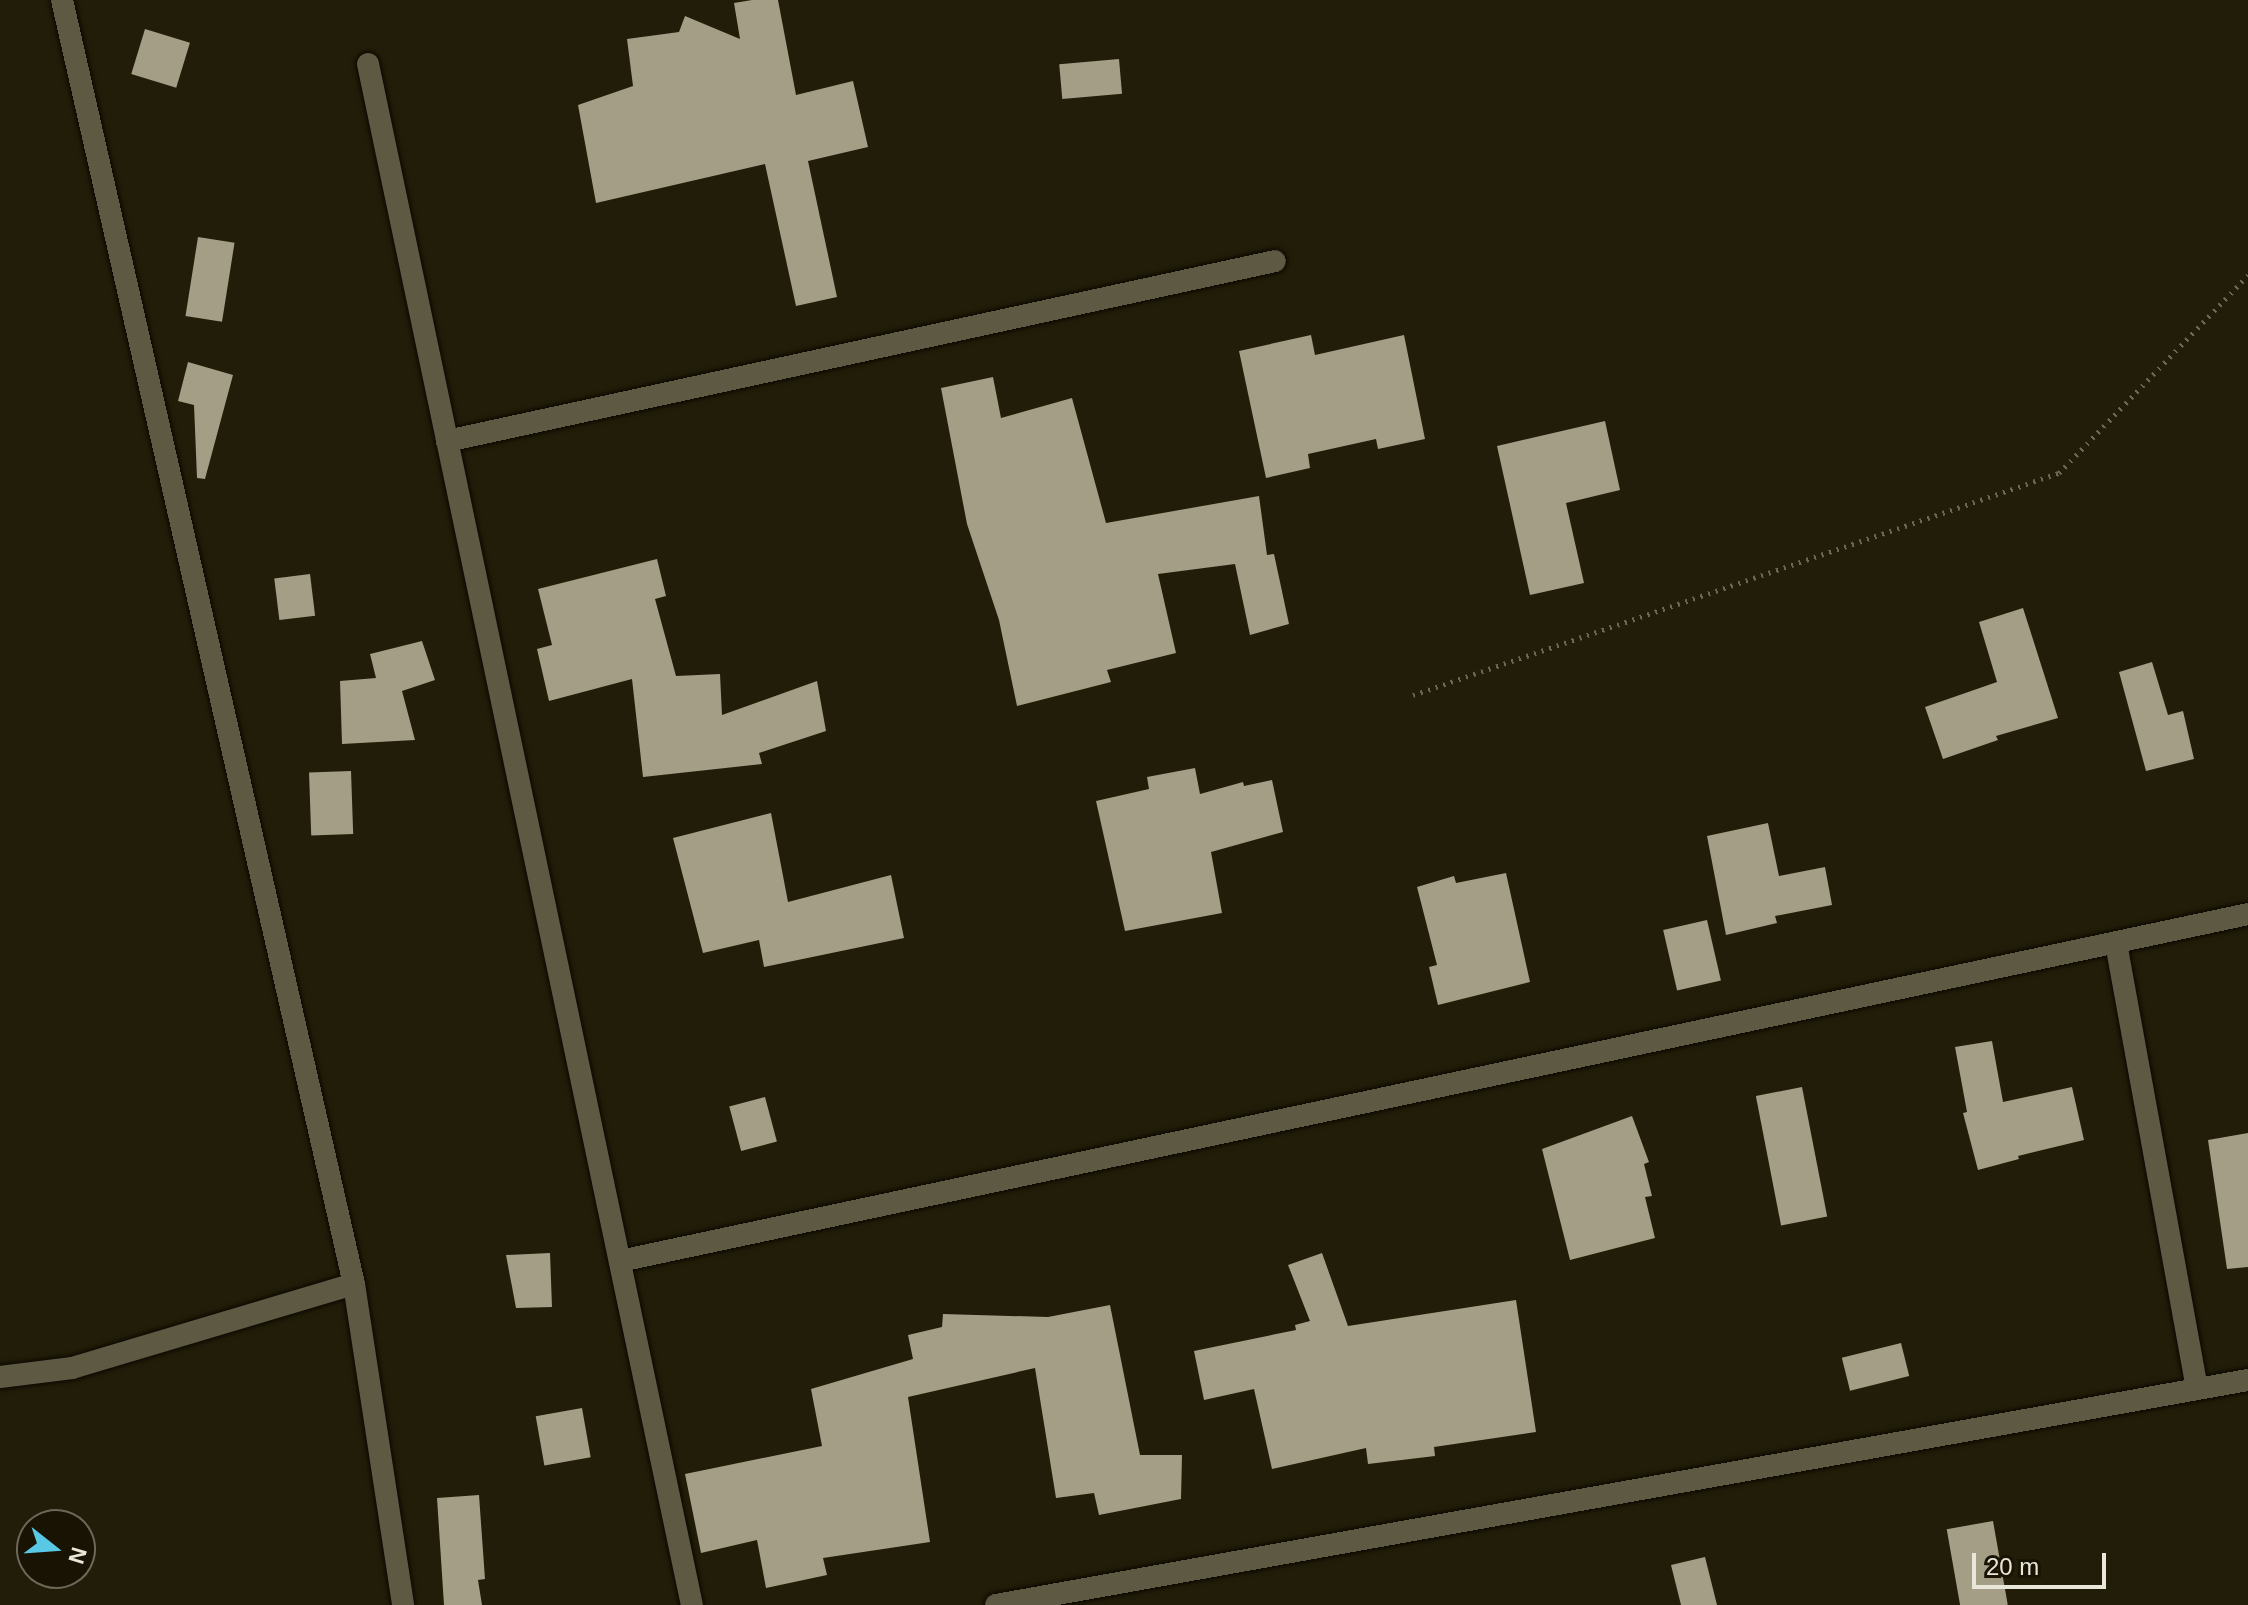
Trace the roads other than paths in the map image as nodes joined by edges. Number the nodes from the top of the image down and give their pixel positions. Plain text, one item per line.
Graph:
1 (62, 0) edge
2 (368, 64) dead end
3 (1275, 261) dead end
4 (447, 441) junction
5 (2248, 914) edge
6 (2116, 943) junction
7 (620, 1261) junction
8 (354, 1284) junction
9 (0, 1377) edge
10 (2248, 1380) edge
11 (2197, 1389) junction
12 (403, 1605) edge
13 (692, 1605) edge
14 (996, 1605) edge

1 - 8 street
2 - 4 street
3 - 4 street
4 - 7 street
5 - 6 street
6 - 7 street
6 - 11 street
7 - 13 street
8 - 9 street
8 - 12 street
10 - 11 street
11 - 14 street

